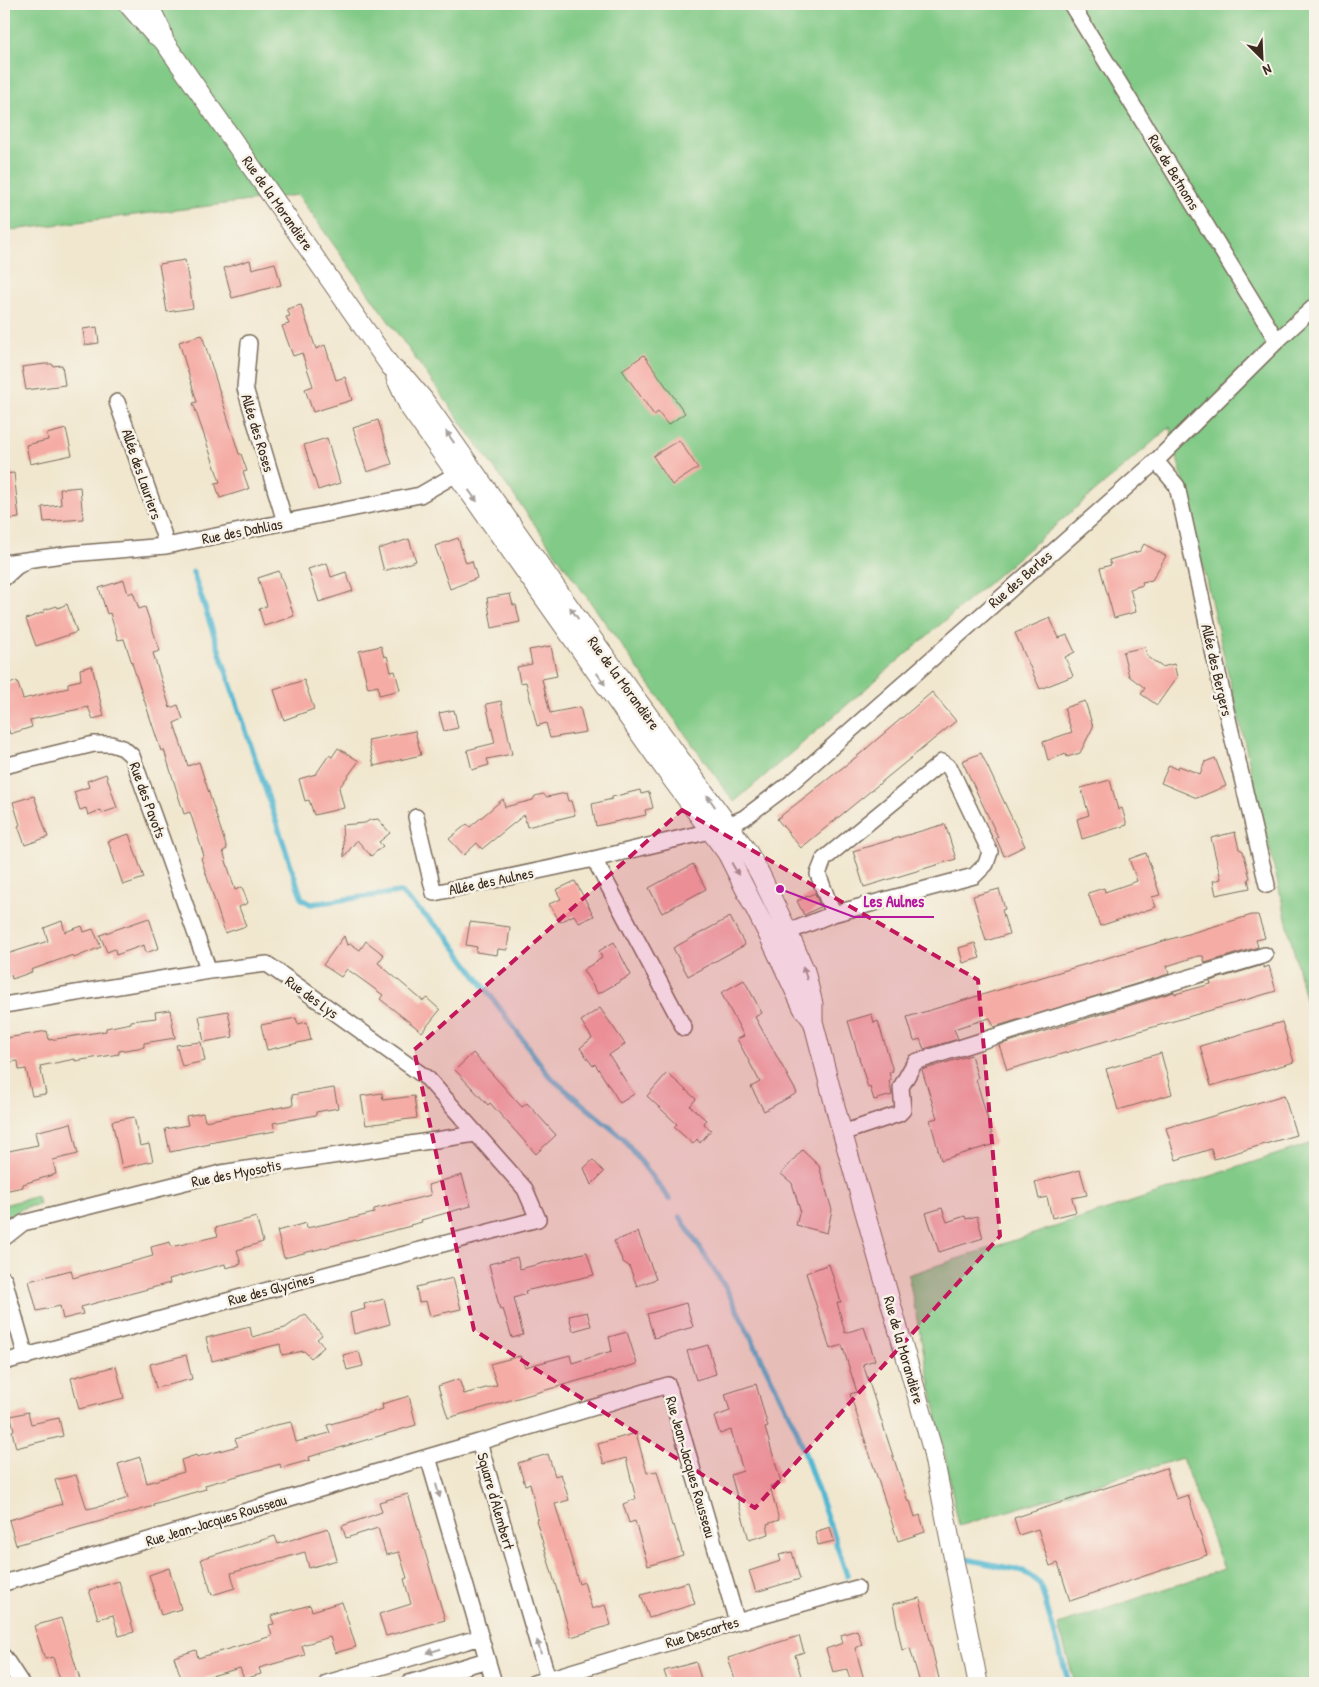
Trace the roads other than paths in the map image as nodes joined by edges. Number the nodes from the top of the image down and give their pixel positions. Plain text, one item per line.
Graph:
1 (128, 4) edge
2 (148, 4) edge
3 (1071, 4) edge
4 (164, 40) junction
5 (1315, 306) edge
6 (1277, 341) junction
7 (249, 343) dead end
8 (117, 402) dead end
9 (1156, 461) junction
10 (464, 470) junction
11 (285, 522) junction
12 (166, 546) junction
13 (29, 560) junction
14 (4, 563) edge
15 (4, 578) edge
16 (4, 766) edge
17 (416, 817) dead end
18 (728, 825) junction
19 (710, 830) junction
20 (594, 859) junction
21 (1267, 885) dead end
22 (833, 914) junction
23 (788, 932) junction
24 (1265, 955) dead end
25 (209, 971) junction
26 (4, 1005) edge
27 (813, 1021) junction
28 (684, 1028) dead end
29 (842, 1133) junction
30 (476, 1134) junction
31 (538, 1219) joint
32 (4, 1238) edge
33 (4, 1279) edge
34 (26, 1357) junction
35 (4, 1362) edge
36 (479, 1442) junction
37 (428, 1456) junction
38 (4, 1582) edge
39 (857, 1588) dead end
40 (737, 1622) junction
41 (481, 1637) junction
42 (4, 1657) edge
43 (487, 1660) junction
44 (541, 1681) edge
45 (21, 1683) edge
46 (327, 1683) edge
47 (409, 1683) edge
48 (494, 1683) edge
49 (978, 1683) edge

1 - 4 street, Rue de la Morandière
2 - 4 street, Rue de la Morandière
3 - 6 street, Rue de Betnoms
4 - 10 street, Rue de la Morandière
5 - 6 street, Rue des Berles
6 - 9 street, Rue des Berles
7 - 11 street, Allée des Roses
8 - 12 street, Allée des Lauriers
9 - 18 street, Rue des Berles
9 - 21 street, Allée des Bergers
10 - 11 street, Rue des Dahlias
18 -> 10 street, Rue de la Morandière
10 -> 19 street, Rue de la Morandière
11 - 12 street, Rue des Dahlias
12 - 13 street, Rue des Dahlias
13 - 14 street, Rue des Dahlias
13 - 15 street
16 - 25 street, Rue des Pavots
17 - 20 street, Allée des Aulnes
18 - 19 street, Rue des Berles
18 - 23 street, Rue de la Morandière
19 - 20 street, Allée des Aulnes
19 -> 27 street, Rue de la Morandière
20 - 28 street
22 - 22 street
22 - 23 street
27 -> 23 street, Rue de la Morandière
24 - 29 street
25 - 26 street, Rue des Lys
25 - 30 street, Rue des Lys
27 - 29 street, Rue de la Morandière
29 - 49 street, Rue de la Morandière
30 - 31 street, Rue des Lys
30 - 32 street, Rue des Myosotis
31 - 34 street, Rue des Glycines
33 - 34 street
34 - 35 street, Rue des Glycines
36 - 37 street, Square d'Alembert
36 - 40 street, Rue Jean-Jacques Rousseau
44 -> 36 street, Square d'Alembert
37 - 38 street, Rue Jean-Jacques Rousseau
37 -> 41 street
39 - 40 street, Rue Descartes
40 - 44 street, Rue Descartes
41 - 43 street
41 -> 46 street
42 - 45 street
43 - 47 street
43 - 48 street

